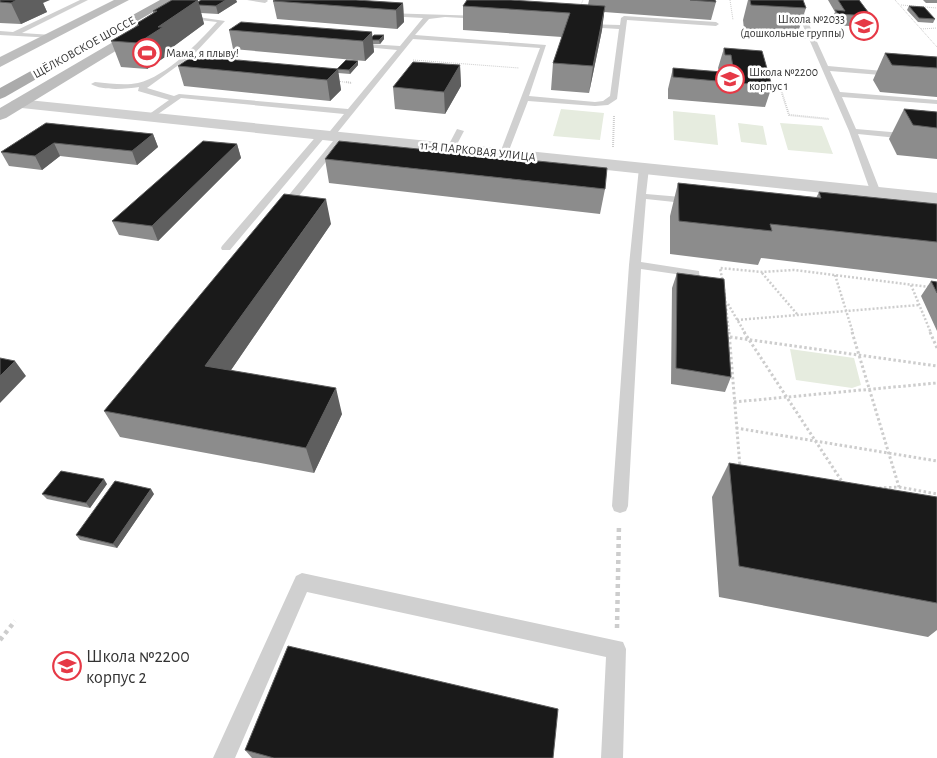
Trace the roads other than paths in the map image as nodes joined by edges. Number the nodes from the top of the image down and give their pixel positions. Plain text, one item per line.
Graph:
1 (85, 0) edge
2 (123, 0) edge
3 (144, 0) edge
4 (168, 0) edge
5 (193, 0) edge
6 (250, 0) edge
7 (794, 0) edge
8 (265, 1) edge
9 (378, 14) edge
10 (166, 16) junction
11 (427, 17) junction
12 (615, 17) dead end
13 (491, 18) edge
14 (624, 18) junction
15 (795, 20) edge
16 (804, 20) junction
17 (574, 24) edge
18 (716, 24) dead end
19 (623, 28) junction
20 (0, 33) edge
21 (745, 33) dead end
22 (14, 34) junction
23 (412, 36) junction
24 (811, 37) junction
25 (0, 38) edge
26 (48, 39) junction
27 (344, 43) edge
28 (403, 48) junction
29 (824, 68) junction
30 (899, 74) edge
31 (155, 78) junction
32 (4, 80) edge
33 (95, 84) dead end
34 (835, 94) junction
35 (525, 98) junction
36 (175, 99) junction
37 (937, 102) edge
38 (18, 104) junction
39 (351, 112) junction
40 (0, 115) edge
41 (151, 117) junction
42 (460, 131) dead end
43 (853, 131) junction
44 (331, 136) junction
45 (937, 139) edge
46 (451, 148) junction
47 (504, 153) junction
48 (644, 168) junction
49 (876, 193) junction
50 (937, 199) edge
51 (706, 203) edge
52 (637, 204) junction
53 (275, 220) edge
54 (226, 248) dead end
55 (635, 265) junction
56 (695, 291) edge
57 (620, 506) road end
58 (224, 758) edge
59 (612, 758) edge

1 - 22 lane
2 - 26 main road
3 - 32 main road, ЩЁЛКОВСКОЕ ШОССЕ
4 - 32 main road, ЩЁЛКОВСКОЕ ШОССЕ
5 - 10 main road
6 - 8 lane
7 - 16 lane
9 - 11 lane
10 - 31 lane
10 - 38 main road
11 - 13 lane
11 - 23 lane
12 - 14 lane
14 - 18 lane
14 - 19 lane
15 - 16 lane
16 - 24 lane
17 - 19 lane
19 - 35 lane
20 - 22 lane
21 - 24 lane
22 - 26 lane
23 - 28 lane
23 - 35 lane
24 - 29 lane
25 - 26 lane
26 - 32 main road
27 - 28 lane
28 - 39 lane
29 - 30 lane
29 - 34 lane
31 - 33 lane
31 - 36 lane
34 - 37 lane
34 - 43 lane
35 - 47 lane
36 - 39 lane
36 - 41 lane
38 - 40 main road
38 - 41 street, 11-Я ПАРКОВАЯ УЛИЦА
39 - 44 lane
41 - 44 street, 11-Я ПАРКОВАЯ УЛИЦА
42 - 46 lane
43 - 45 lane
43 - 49 lane
44 - 46 street, 11-Я ПАРКОВАЯ УЛИЦА
44 - 53 lane
44 - 54 lane
46 - 47 street, 11-Я ПАРКОВАЯ УЛИЦА
47 - 48 street, 11-Я ПАРКОВАЯ УЛИЦА
48 - 49 street, 11-Я ПАРКОВАЯ УЛИЦА
48 - 52 lane
49 - 50 street, 11-Я ПАРКОВАЯ УЛИЦА
51 - 52 lane
52 - 55 lane
55 - 56 lane
55 - 57 lane
58 - 59 lane

